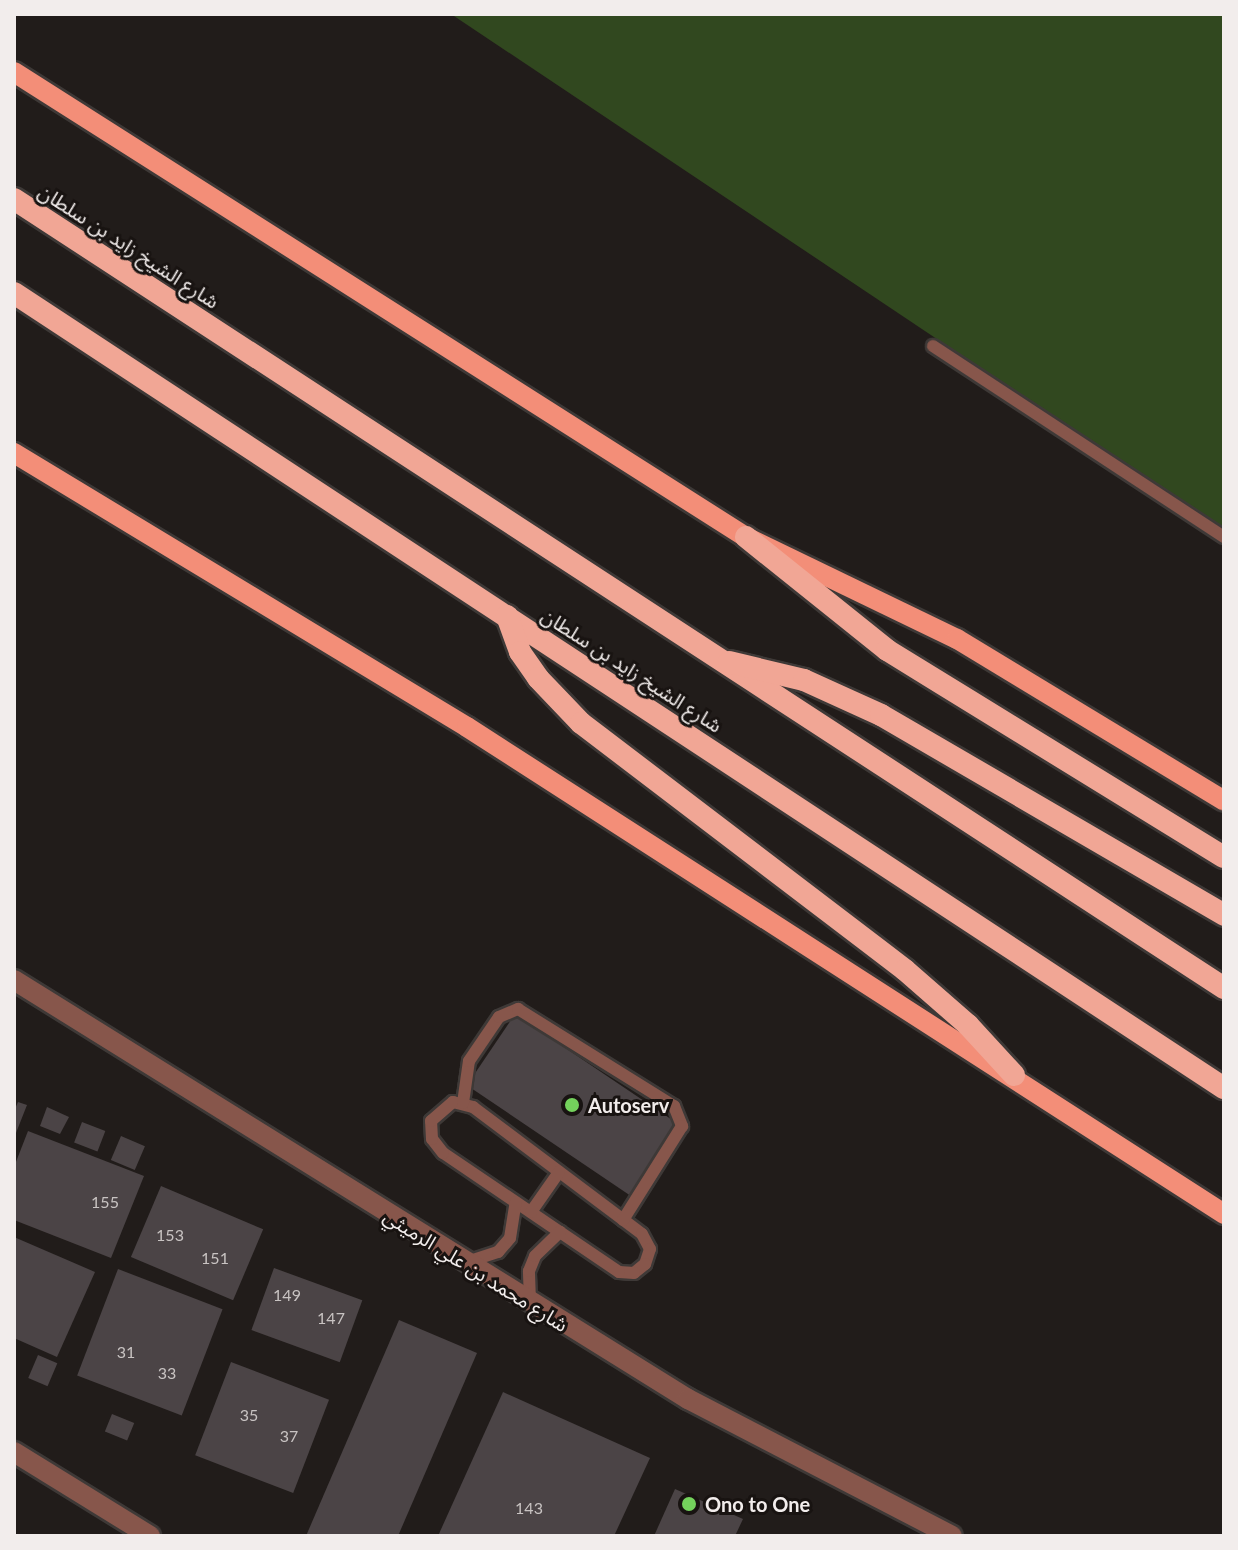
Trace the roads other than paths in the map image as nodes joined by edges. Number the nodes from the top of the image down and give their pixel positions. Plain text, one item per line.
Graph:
1 (14, 72) edge
2 (14, 199) edge
3 (14, 293) edge
4 (933, 346) dead end
5 (14, 453) edge
6 (746, 537) junction
7 (1224, 537) edge
8 (507, 616) junction
9 (722, 661) junction
10 (1224, 801) edge
11 (1224, 857) edge
12 (1224, 915) edge
13 (14, 980) edge
14 (1224, 988) edge
15 (1014, 1075) junction
16 (1224, 1088) edge
17 (463, 1103) junction
18 (559, 1172) junction
19 (516, 1202) junction
20 (531, 1212) junction
21 (1224, 1214) edge
22 (623, 1220) junction
23 (560, 1232) junction
24 (464, 1263) junction
25 (531, 1305) junction
26 (14, 1452) edge
27 (150, 1536) edge
28 (952, 1536) edge

1 - 6 main road
2 - 9 highway, شارع الشيخ زايد بن سلطان
3 - 8 highway, شارع الشيخ زايد بن سلطان
4 - 7 lane
5 - 15 main road
6 - 10 main road
6 - 11 highway
8 - 15 highway
8 - 16 highway, شارع الشيخ زايد بن سلطان
9 - 12 highway
9 - 14 highway, شارع الشيخ زايد بن سلطان
13 - 24 street, شارع محمد بن علي الرميثي
15 - 21 main road
17 - 18 lane
17 - 19 lane
17 - 22 lane
18 - 20 lane
18 - 22 lane
19 - 20 lane
19 - 24 lane
20 - 23 lane
22 - 23 lane
23 - 25 lane
24 - 25 street, شارع محمد بن علي الرميثي
25 - 28 street, شارع محمد بن علي الرميثي
26 - 27 street

